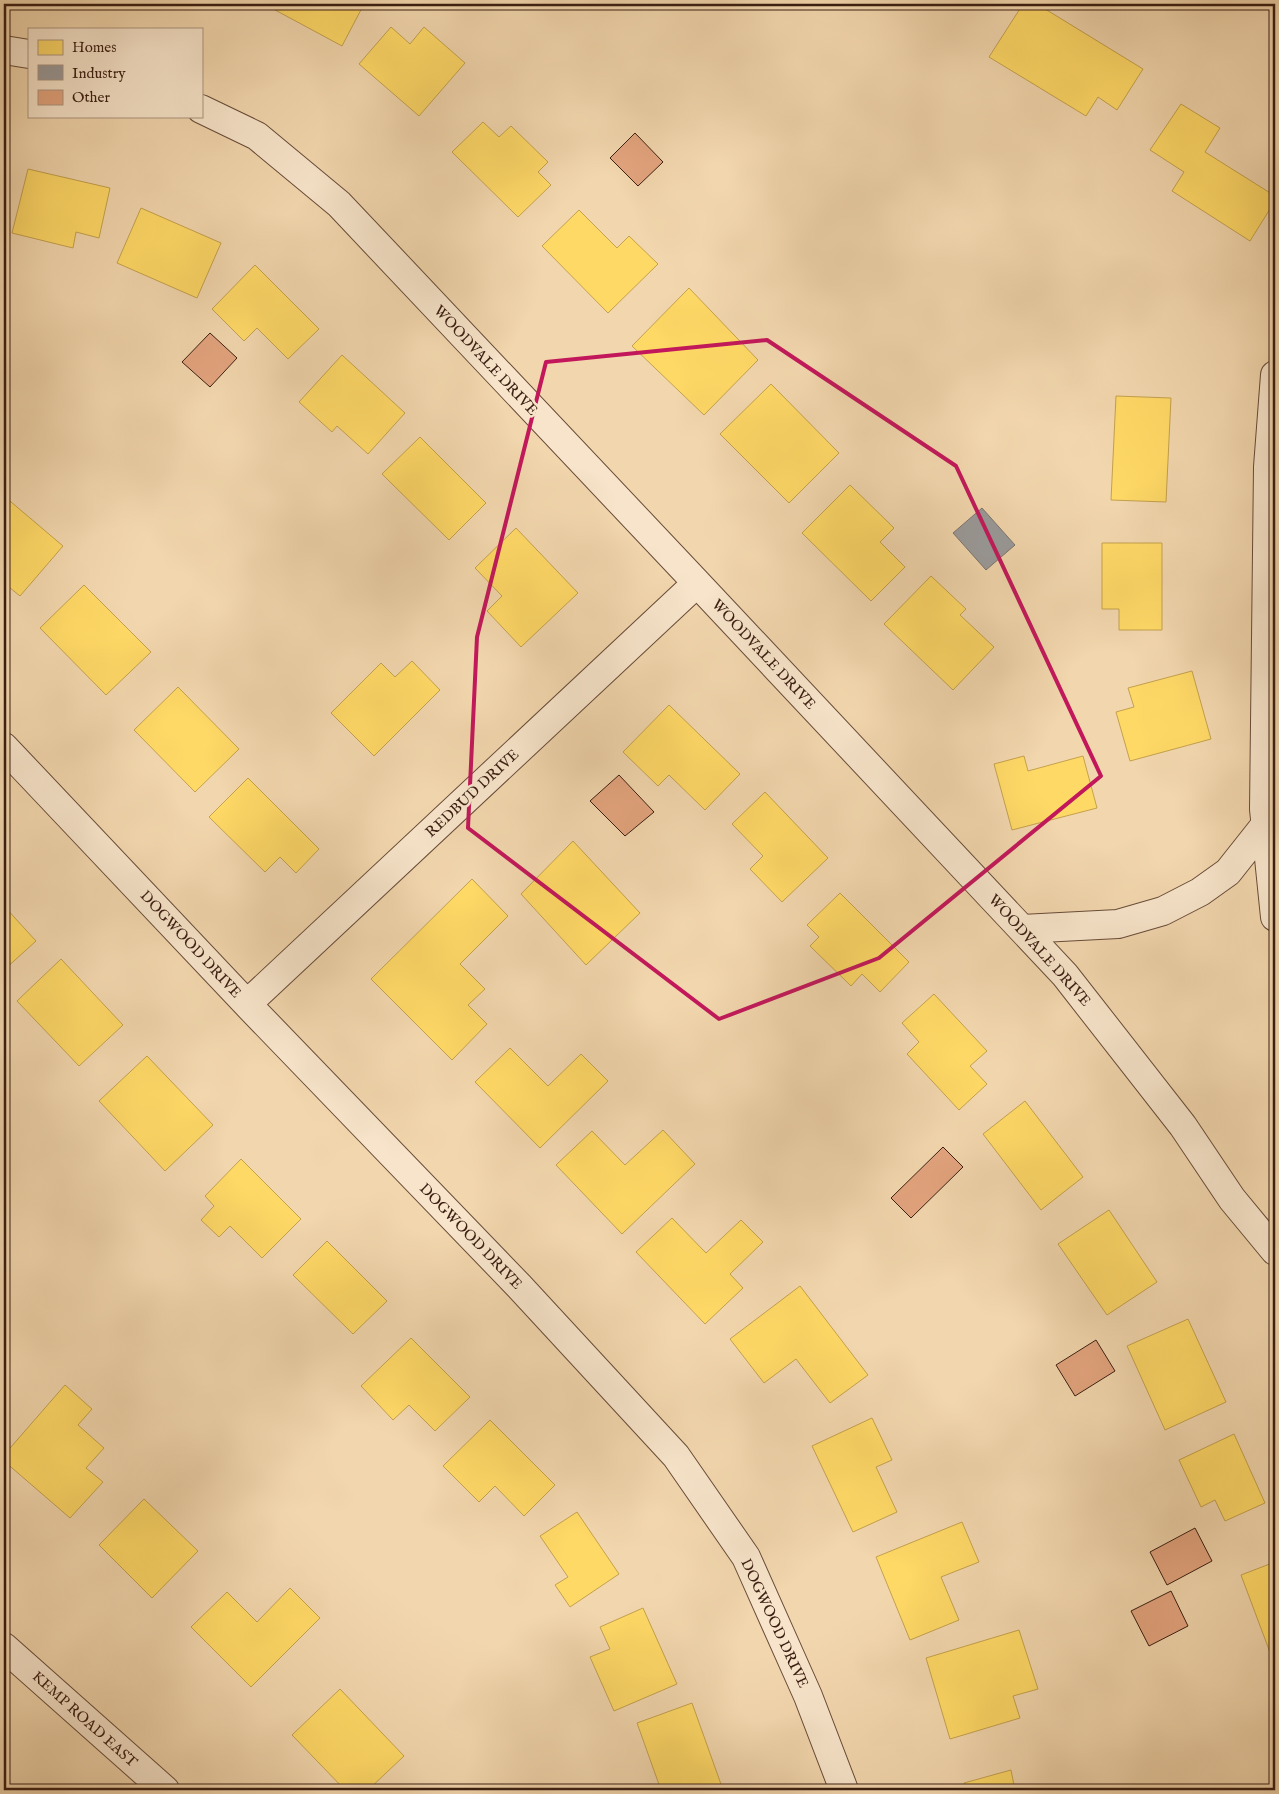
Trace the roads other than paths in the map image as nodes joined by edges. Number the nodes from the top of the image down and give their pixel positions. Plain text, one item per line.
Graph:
1 (4, 50) edge
2 (28, 54) edge
3 (202, 109) edge
4 (1275, 376) edge
5 (697, 582) junction
6 (4, 747) edge
7 (1266, 824) junction
8 (1275, 917) edge
9 (1022, 929) junction
10 (247, 1004) junction
11 (1275, 1251) edge
12 (4, 1647) edge
13 (165, 1790) edge
14 (844, 1790) edge

1 - 2 street
3 - 5 street, WOODVALE DRIVE
4 - 7 street
5 - 9 street, WOODVALE DRIVE
5 - 10 street, REDBUD DRIVE
6 - 10 street, DOGWOOD DRIVE
7 - 8 street
7 - 9 street
9 - 11 street, WOODVALE DRIVE
10 - 14 street, DOGWOOD DRIVE
12 - 13 street, KEMP ROAD EAST

